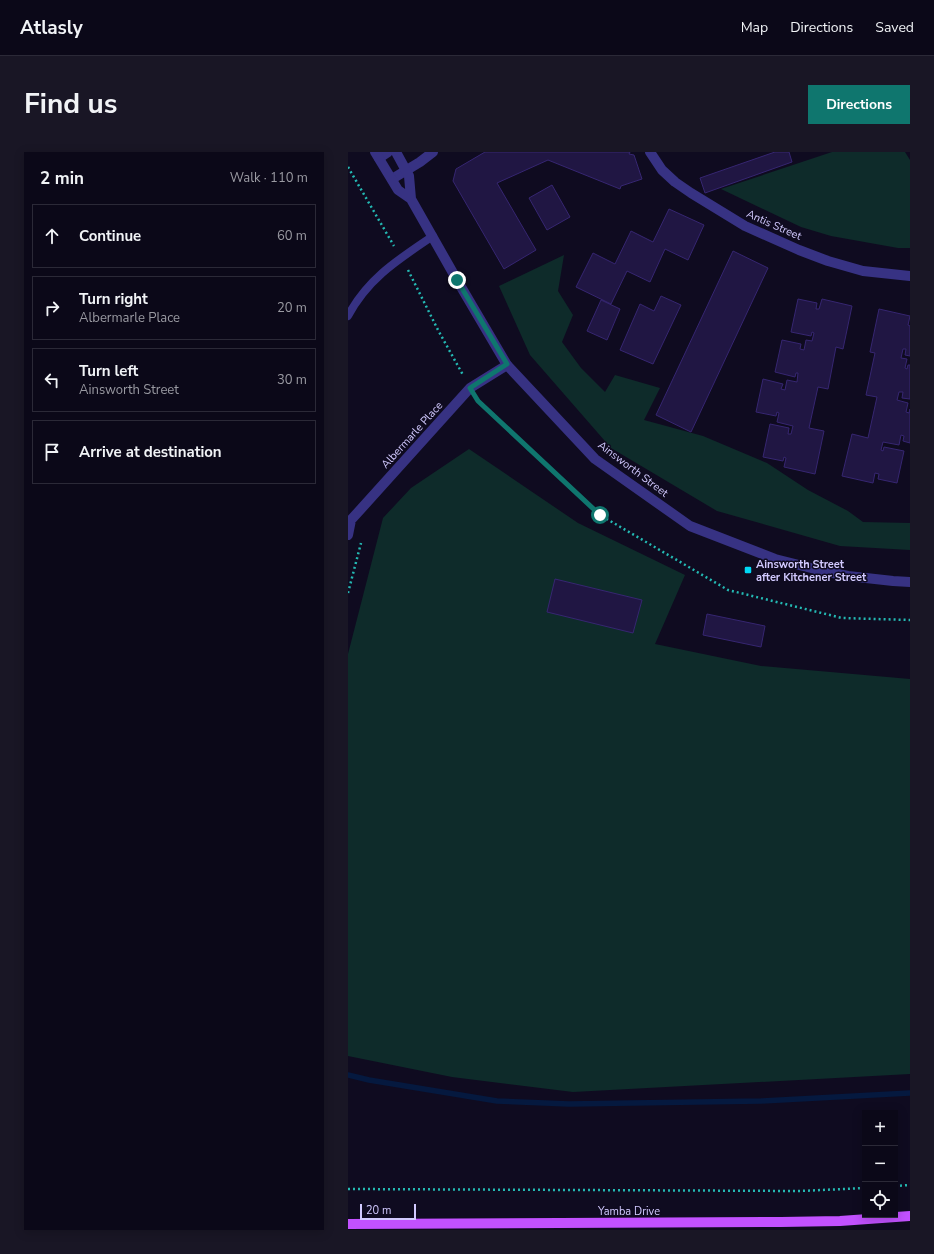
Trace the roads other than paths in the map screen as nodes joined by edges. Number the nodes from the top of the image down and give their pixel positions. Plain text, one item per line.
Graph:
1 (388, 152) edge
2 (396, 152) edge
3 (433, 152) edge
4 (650, 152) edge
5 (377, 155) edge
6 (407, 170) junction
7 (392, 178) junction
8 (411, 199) junction
9 (432, 236) junction
10 (910, 276) edge
11 (348, 316) edge
12 (507, 364) junction
13 (349, 520) edge
14 (348, 535) edge
15 (910, 582) edge
16 (910, 1216) edge
17 (348, 1224) edge

1 - 5 street
2 - 6 street, Ainsworth Street
3 - 6 street
4 - 10 street, Antis Street
5 - 7 street, Ainsworth Street
6 - 7 street
6 - 8 street, Ainsworth Street
7 - 8 street, Ainsworth Street
8 - 9 street, Ainsworth Street
9 - 11 lane
9 - 12 street, Ainsworth Street
12 - 13 street, Albermarle Place
12 - 15 street, Ainsworth Street
13 - 14 street, Albermarle Place
16 - 17 main road, Yamba Drive

